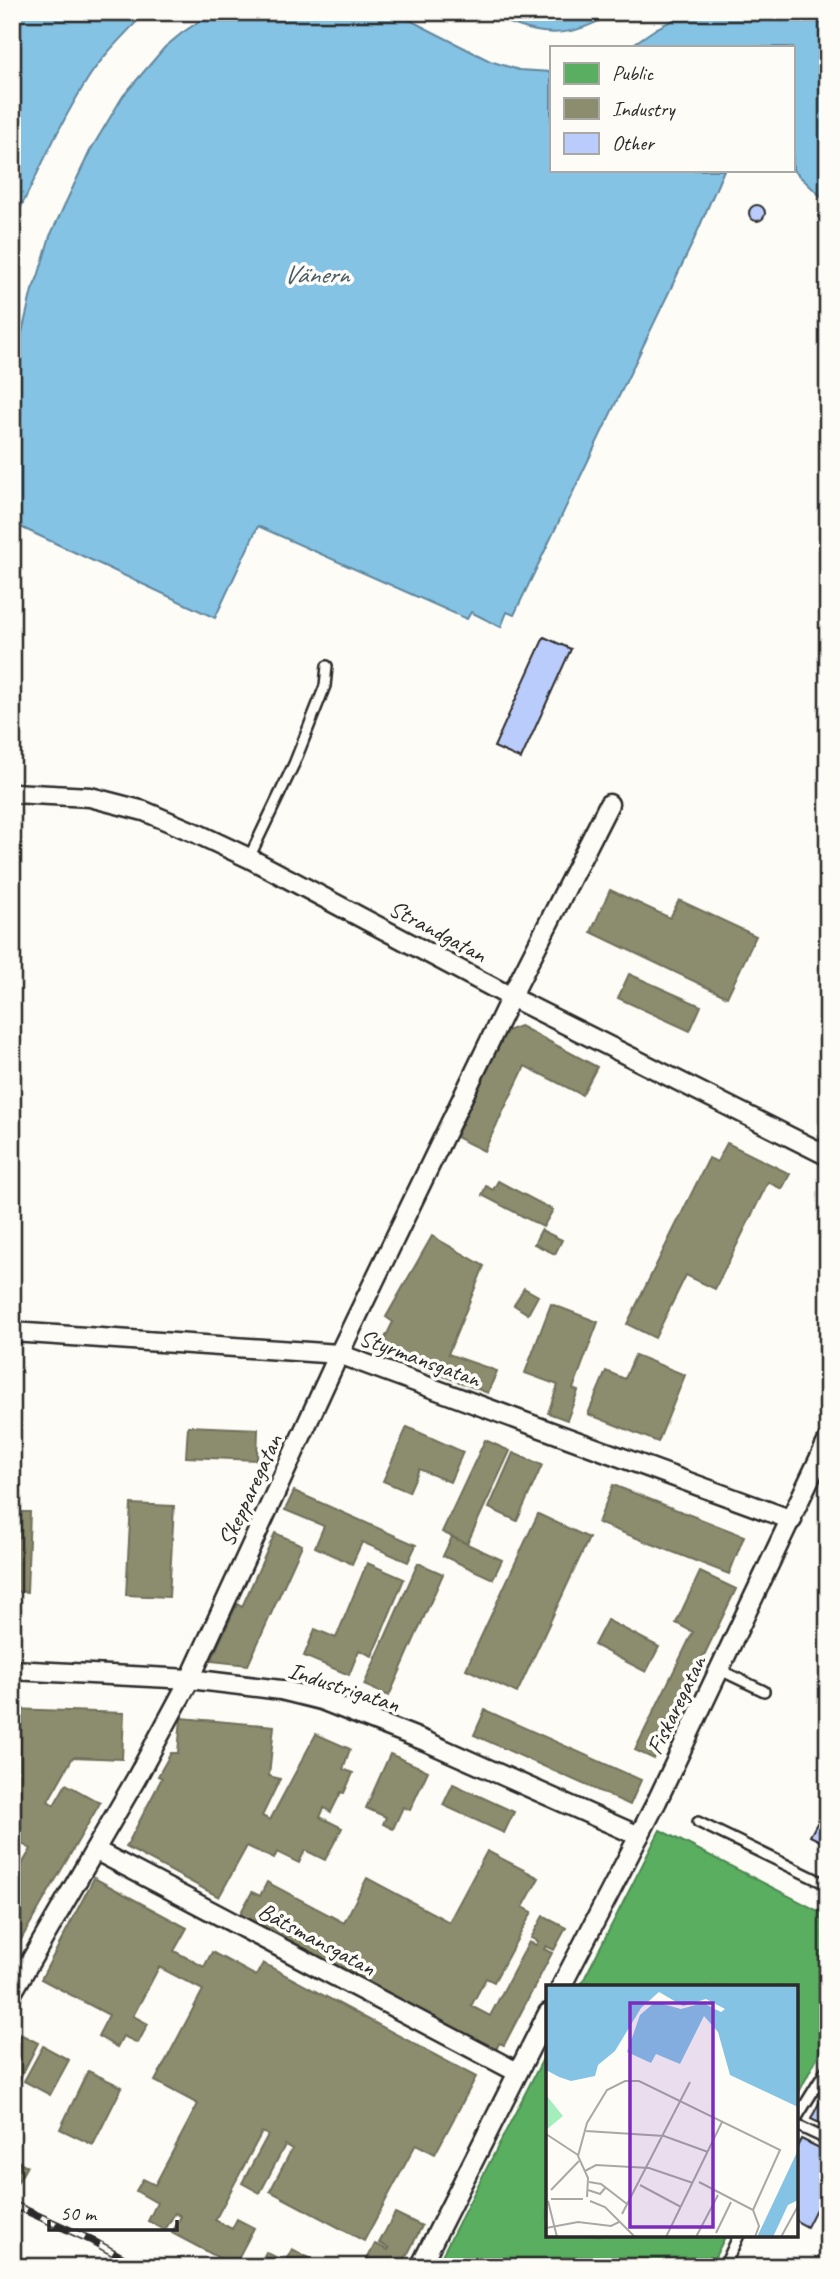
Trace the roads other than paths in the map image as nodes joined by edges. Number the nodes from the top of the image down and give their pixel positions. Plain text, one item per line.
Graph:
1 (327, 666) dead end
2 (12, 793) edge
3 (609, 804) dead end
4 (249, 858) junction
5 (511, 997) junction
6 (828, 1156) edge
7 (12, 1332) edge
8 (340, 1354) junction
9 (828, 1440) edge
10 (792, 1520) junction
11 (720, 1670) junction
12 (12, 1671) edge
13 (190, 1679) junction
14 (764, 1690) dead end
15 (698, 1822) dead end
16 (639, 1836) junction
17 (95, 1850) junction
18 (828, 1885) edge
19 (562, 1985) edge
20 (12, 1993) edge
21 (546, 2017) edge
22 (827, 2068) edge
23 (517, 2072) junction
24 (798, 2116) edge
25 (798, 2126) edge
26 (828, 2140) edge
27 (738, 2237) edge
28 (420, 2267) edge
29 (724, 2267) edge

1 - 4 lane
2 - 4 street, Strandgatan
3 - 5 street, Skepparegatan
4 - 5 street, Strandgatan
5 - 6 street, Strandgatan
5 - 8 street, Skepparegatan
7 - 8 street, Styrmansgatan
8 - 10 street, Styrmansgatan
8 - 13 street, Skepparegatan
9 - 10 street, Fiskaregatan
10 - 11 street, Fiskaregatan
11 - 14 lane
11 - 16 street, Fiskaregatan
12 - 13 street, Industrigatan
13 - 16 street, Industrigatan
13 - 17 street, Skepparegatan
15 - 18 lane
16 - 19 street, Fiskaregatan
17 - 20 street, Skepparegatan
17 - 23 street, Båtsmansgatan
21 - 23 street
22 - 24 lane
23 - 28 street
25 - 26 lane
27 - 29 lane

